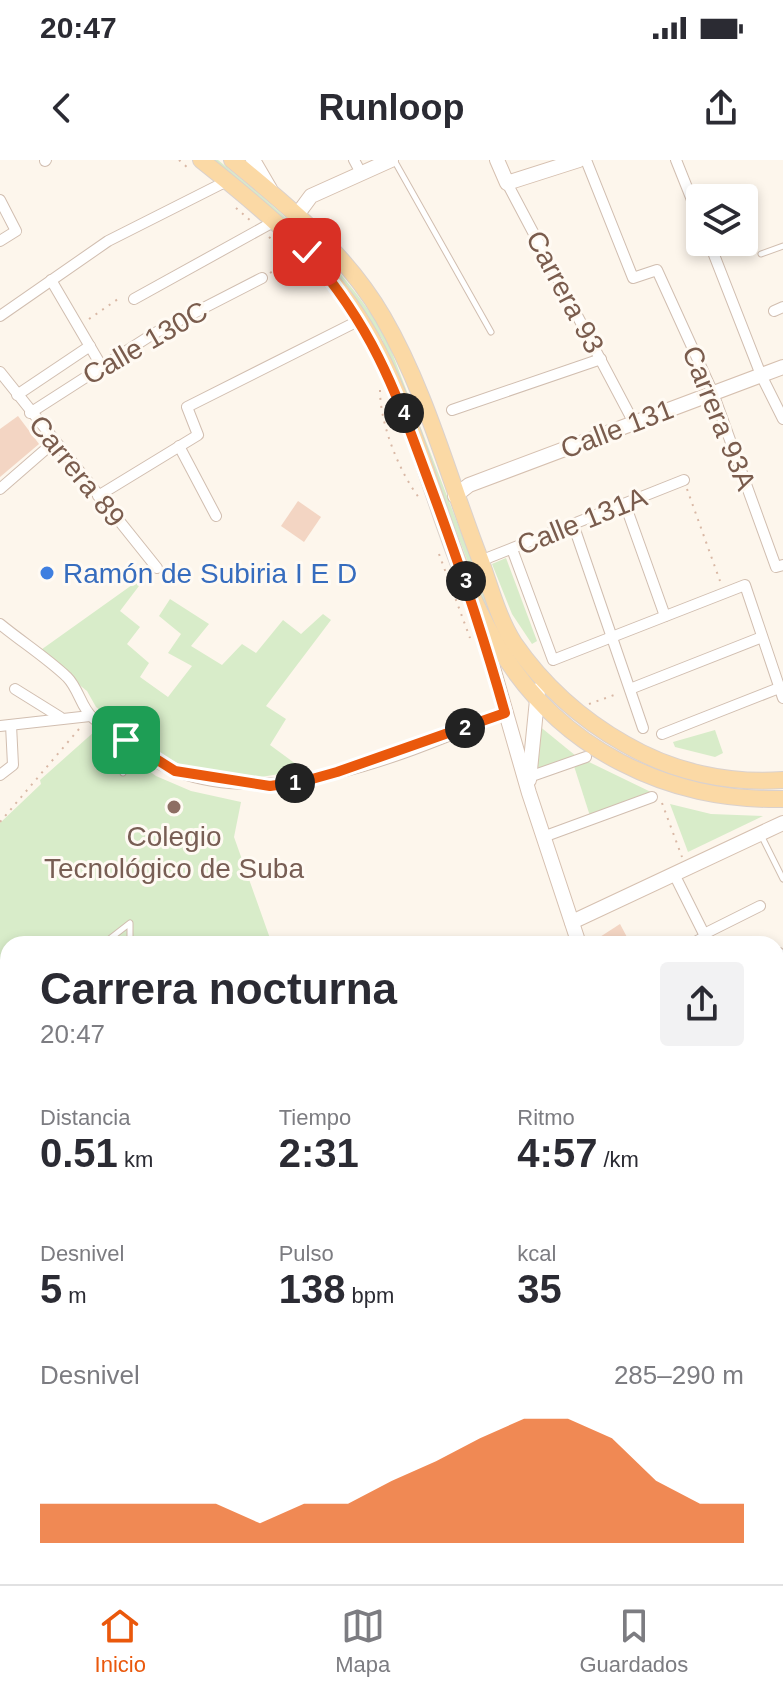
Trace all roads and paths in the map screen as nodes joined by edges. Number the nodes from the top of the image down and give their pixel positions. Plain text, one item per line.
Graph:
1 (201, 160) edge
2 (232, 160) edge
3 (253, 160) edge
4 (393, 160) edge
5 (497, 160) edge
6 (579, 160) edge
7 (586, 160) edge
8 (676, 160) edge
9 (357, 167) edge
10 (227, 181) junction
11 (507, 183) junction
12 (686, 185) edge
13 (272, 192) junction
14 (0, 200) edge
15 (297, 215) junction
16 (275, 221) junction
17 (0, 241) edge
18 (783, 246) edge
19 (761, 254) dead end
20 (714, 256) edge
21 (293, 259) dead end
22 (262, 278) joint
23 (51, 280) junction
24 (118, 299) dead end
25 (134, 299) dead end
26 (0, 316) edge
27 (360, 320) junction
28 (78, 326) junction
29 (491, 332) dead end
30 (90, 346) junction
31 (601, 359) junction
32 (102, 367) junction
33 (783, 367) edge
34 (0, 372) edge
35 (761, 375) junction
36 (713, 393) junction
37 (17, 395) junction
38 (452, 410) dead end
39 (30, 413) junction
40 (783, 419) edge
41 (634, 423) junction
42 (54, 442) junction
43 (179, 446) junction
44 (684, 480) joint
45 (0, 489) edge
46 (98, 496) junction
47 (455, 496) junction
48 (625, 504) junction
49 (216, 516) dead end
50 (573, 524) junction
51 (512, 549) junction
52 (480, 561) junction
53 (780, 566) edge
54 (157, 568) dead end
55 (724, 593) junction
56 (474, 603) junction
57 (665, 616) junction
58 (0, 624) edge
59 (611, 637) junction
60 (762, 637) junction
61 (539, 676) junction
62 (15, 689) dead end
63 (630, 689) junction
64 (781, 693) edge
65 (536, 699) junction
66 (583, 706) dead end
67 (505, 713) junction
68 (90, 716) junction
69 (60, 717) junction
70 (6, 726) edge
71 (643, 728) dead end
72 (662, 734) dead end
73 (126, 740) junction
74 (586, 757) dead end
75 (123, 773) dead end
76 (0, 775) edge
77 (783, 780) edge
78 (529, 785) junction
79 (656, 796) joint
80 (783, 799) edge
81 (0, 822) edge
82 (783, 823) edge
83 (760, 834) junction
84 (543, 837) junction
85 (682, 859) dead end
86 (674, 874) junction
87 (783, 879) edge
88 (760, 906) dead end
89 (572, 922) junction
90 (113, 936) edge
91 (130, 936) edge
92 (576, 936) edge
93 (705, 936) edge
94 (711, 936) edge

1 - 10 main road
2 - 13 main road
3 - 13 main road
4 - 9 main road
4 - 29 lane
5 - 11 main road, Carrera 93
6 - 11 main road
7 - 36 street, Carrera 93A
8 - 12 street
9 - 15 main road
10 - 16 main road
10 - 23 street
11 - 31 street, Carrera 93
13 - 15 main road
14 - 17 street
15 - 47 main road
16 - 25 street
16 - 27 main road
18 - 19 lane
20 - 35 street
21 - 22 path
22 - 32 street, Calle 130C
23 - 26 street
23 - 28 street
24 - 28 path
27 - 43 street
27 - 56 main road
28 - 30 street
30 - 32 street
30 - 37 street
31 - 38 street
31 - 41 street, Carrera 93
32 - 39 street, Calle 130C
33 - 35 main road, Calle 131
34 - 37 street, Carrera 89
35 - 36 main road, Calle 131
35 - 40 street
36 - 41 main road, Calle 131
36 - 53 street, Carrera 93A
37 - 39 street, Carrera 89
39 - 42 street, Carrera 89
41 - 47 main road, Calle 131
42 - 45 street
42 - 46 street, Carrera 89
43 - 46 street
43 - 49 street
44 - 48 street, Calle 131A
44 - 55 path
46 - 54 street, Carrera 89
47 - 52 main road
48 - 50 street, Calle 131A
48 - 57 street
50 - 51 street, Calle 131A
50 - 59 street
51 - 52 street, Calle 131A
51 - 59 street
52 - 61 main road
55 - 57 street
55 - 60 street
56 - 65 main road
56 - 67 main road
57 - 59 street
58 - 68 street
59 - 63 street
60 - 63 street
60 - 64 street
61 - 65 main road
61 - 77 main road
62 - 69 street
63 - 66 path
63 - 71 street
64 - 72 street
65 - 78 main road
65 - 80 main road
67 - 73 street
67 - 78 main road
68 - 69 street
68 - 73 street
68 - 81 path
69 - 70 street
70 - 76 street
73 - 75 lane
74 - 78 street
78 - 84 main road
79 - 84 street
79 - 85 path
82 - 83 main road
83 - 86 main road
83 - 87 lane
84 - 89 main road
86 - 89 main road
86 - 93 street
88 - 94 street
89 - 92 main road
90 - 91 lane

